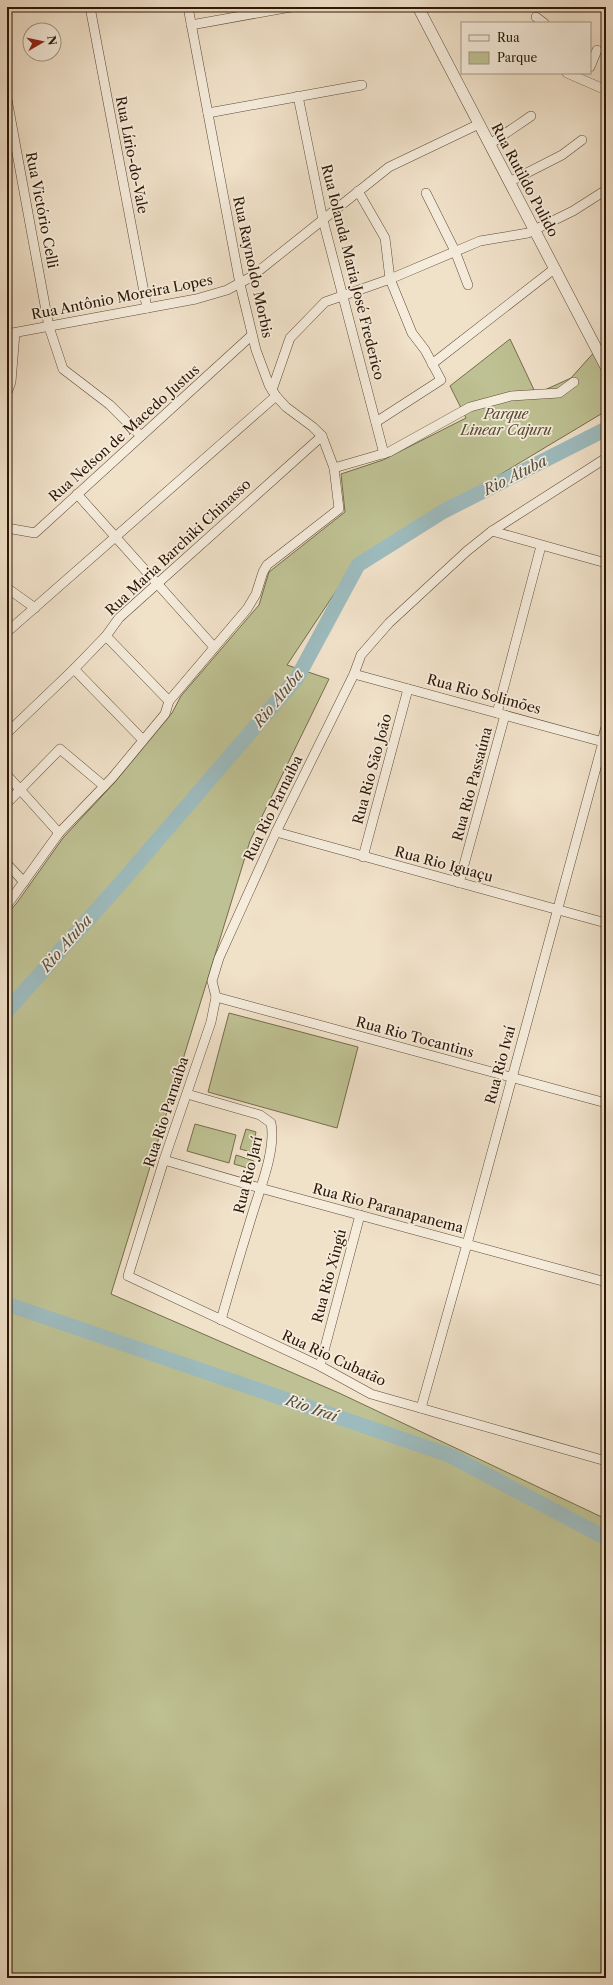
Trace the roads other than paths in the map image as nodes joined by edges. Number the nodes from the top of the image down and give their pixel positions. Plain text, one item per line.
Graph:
1 (90, 7) edge
2 (188, 7) edge
3 (291, 7) edge
4 (418, 7) edge
5 (536, 17) dead end
6 (543, 22) edge
7 (191, 26) junction
8 (597, 50) dead end
9 (591, 65) edge
10 (572, 74) edge
11 (586, 77) edge
12 (362, 85) dead end
13 (606, 90) edge
14 (298, 96) junction
15 (7, 99) edge
16 (208, 113) junction
17 (531, 116) dead end
18 (479, 124) junction
19 (582, 140) dead end
20 (490, 144) junction
21 (509, 182) junction
22 (358, 191) junction
23 (426, 193) dead end
24 (605, 193) edge
25 (323, 220) junction
26 (534, 230) junction
27 (455, 251) junction
28 (554, 268) junction
29 (390, 279) junction
30 (240, 284) junction
31 (468, 285) dead end
32 (343, 295) junction
33 (146, 308) junction
34 (49, 327) junction
35 (11, 334) edge
36 (252, 335) junction
37 (432, 364) junction
38 (606, 367) edge
39 (574, 382) dead end
40 (7, 393) edge
41 (274, 393) junction
42 (376, 422) junction
43 (141, 436) junction
44 (322, 436) junction
45 (384, 454) junction
46 (606, 458) edge
47 (334, 468) junction
48 (77, 494) junction
49 (7, 528) edge
50 (492, 532) junction
51 (115, 537) junction
52 (541, 546) junction
53 (606, 563) edge
54 (157, 583) junction
55 (7, 588) edge
56 (35, 608) junction
57 (7, 632) edge
58 (106, 636) junction
59 (214, 647) junction
60 (74, 669) junction
61 (354, 674) junction
62 (408, 689) junction
63 (169, 700) junction
64 (501, 714) junction
65 (606, 730) edge
66 (7, 733) edge
67 (143, 740) junction
68 (604, 742) edge
69 (7, 775) edge
70 (104, 786) junction
71 (21, 790) junction
72 (7, 803) edge
73 (276, 832) junction
74 (59, 833) junction
75 (363, 857) junction
76 (7, 864) edge
77 (24, 882) junction
78 (459, 883) junction
79 (7, 905) edge
80 (557, 909) junction
81 (606, 922) edge
82 (216, 997) junction
83 (512, 1078) junction
84 (187, 1094) junction
85 (606, 1103) edge
86 (164, 1160) junction
87 (260, 1188) junction
88 (360, 1215) junction
89 (467, 1244) junction
90 (128, 1276) joint
91 (606, 1282) edge
92 (220, 1320) junction
93 (320, 1366) junction
94 (420, 1408) junction
95 (606, 1461) edge

1 - 33 street, Rua Lírio-do-Vale
2 - 7 street, Rua Raynoldo Morbis
3 - 7 street
4 - 18 street, Rua Rutildo Pulido
5 - 6 street
7 - 16 street, Rua Raynoldo Morbis
8 - 9 street
10 - 11 street
11 - 13 street
12 - 14 street
14 - 16 street
14 - 25 street, Rua Iolanda Maria José Frederico
15 - 34 street, Rua Victório Celli
16 - 30 street, Rua Raynoldo Morbis
17 - 20 street
18 - 20 street, Rua Rutildo Pulido
18 - 22 street, Rua Antônio Moreira Lopes
19 - 21 street
20 - 21 street, Rua Rutildo Pulido
21 - 26 street, Rua Rutildo Pulido
22 - 25 street, Rua Antônio Moreira Lopes
22 - 29 street
23 - 27 street
24 - 26 street
25 - 30 street, Rua Antônio Moreira Lopes
25 - 32 street, Rua Iolanda Maria José Frederico
26 - 27 street
26 - 28 street, Rua Rutildo Pulido
27 - 29 street
27 - 31 street
28 - 37 street
28 - 38 street, Rua Rutildo Pulido
29 - 32 street
29 - 37 street
30 - 33 street, Rua Antônio Moreira Lopes
30 - 36 street, Rua Raynoldo Morbis
32 - 41 street
32 - 42 street, Rua Iolanda Maria José Frederico
33 - 34 street, Rua Antônio Moreira Lopes
34 - 35 street, Rua Antônio Moreira Lopes
34 - 43 street, Rua Victório Celli
35 - 40 street
36 - 41 street, Rua Raynoldo Morbis
36 - 43 street, Rua Nelson de Macedo Justus
37 - 42 street
39 - 45 street
41 - 44 street, Rua Raynoldo Morbis
41 - 51 street
42 - 45 street, Rua Iolanda Maria José Frederico
43 - 48 street, Rua Nelson de Macedo Justus
44 - 47 street
44 - 54 street, Rua Maria Barchiki Chinasso
45 - 47 street
46 - 50 street, Rua Rio Parnaíba
47 - 59 street
48 - 49 street, Rua Nelson de Macedo Justus
48 - 51 street
50 - 52 street
50 - 61 street, Rua Rio Parnaíba
51 - 54 street
51 - 56 street
52 - 53 street
52 - 64 street, Rua Rio Passaúna
54 - 58 street, Rua Maria Barchiki Chinasso
54 - 59 street
55 - 56 street
56 - 57 street
58 - 60 street, Rua Maria Barchiki Chinasso
58 - 63 street
59 - 63 street
60 - 66 street, Rua Maria Barchiki Chinasso
60 - 67 street
61 - 62 street, Rua Rio Solimões
61 - 73 street, Rua Rio Parnaíba
62 - 64 street, Rua Rio Solimões
62 - 75 street, Rua Rio São João
63 - 67 street
64 - 68 street, Rua Rio Solimões
64 - 78 street, Rua Rio Passaúna
65 - 68 street, Rua Rio Ivaí
67 - 70 street
68 - 80 street, Rua Rio Ivaí
69 - 71 street
70 - 71 street
70 - 74 street
71 - 72 street
71 - 74 street
73 - 75 street, Rua Rio Iguaçu
73 - 82 street, Rua Rio Parnaíba
74 - 77 street
75 - 78 street, Rua Rio Iguaçu
76 - 77 street
77 - 79 street
78 - 80 street, Rua Rio Iguaçu
80 - 81 street, Rua Rio Iguaçu
80 - 83 street, Rua Rio Ivaí
82 - 83 street, Rua Rio Tocantins
82 - 84 street, Rua Rio Parnaíba
83 - 85 street, Rua Rio Tocantins
83 - 89 street, Rua Rio Ivaí
84 - 86 street, Rua Rio Parnaíba
84 - 87 street, Rua Rio Jarí
86 - 87 street, Rua Rio Paranapanema
86 - 90 street, Rua Rio Parnaíba
87 - 88 street, Rua Rio Paranapanema
87 - 92 street, Rua Rio Jarí
88 - 89 street, Rua Rio Paranapanema
88 - 93 street, Rua Rio Xingú
89 - 91 street, Rua Rio Paranapanema
89 - 94 street, Rua Rio Ivaí
90 - 92 street, Rua Rio Cubatão
92 - 93 street, Rua Rio Cubatão
93 - 94 street, Rua Rio Cubatão
94 - 95 street, Rua Rio Cubatão

